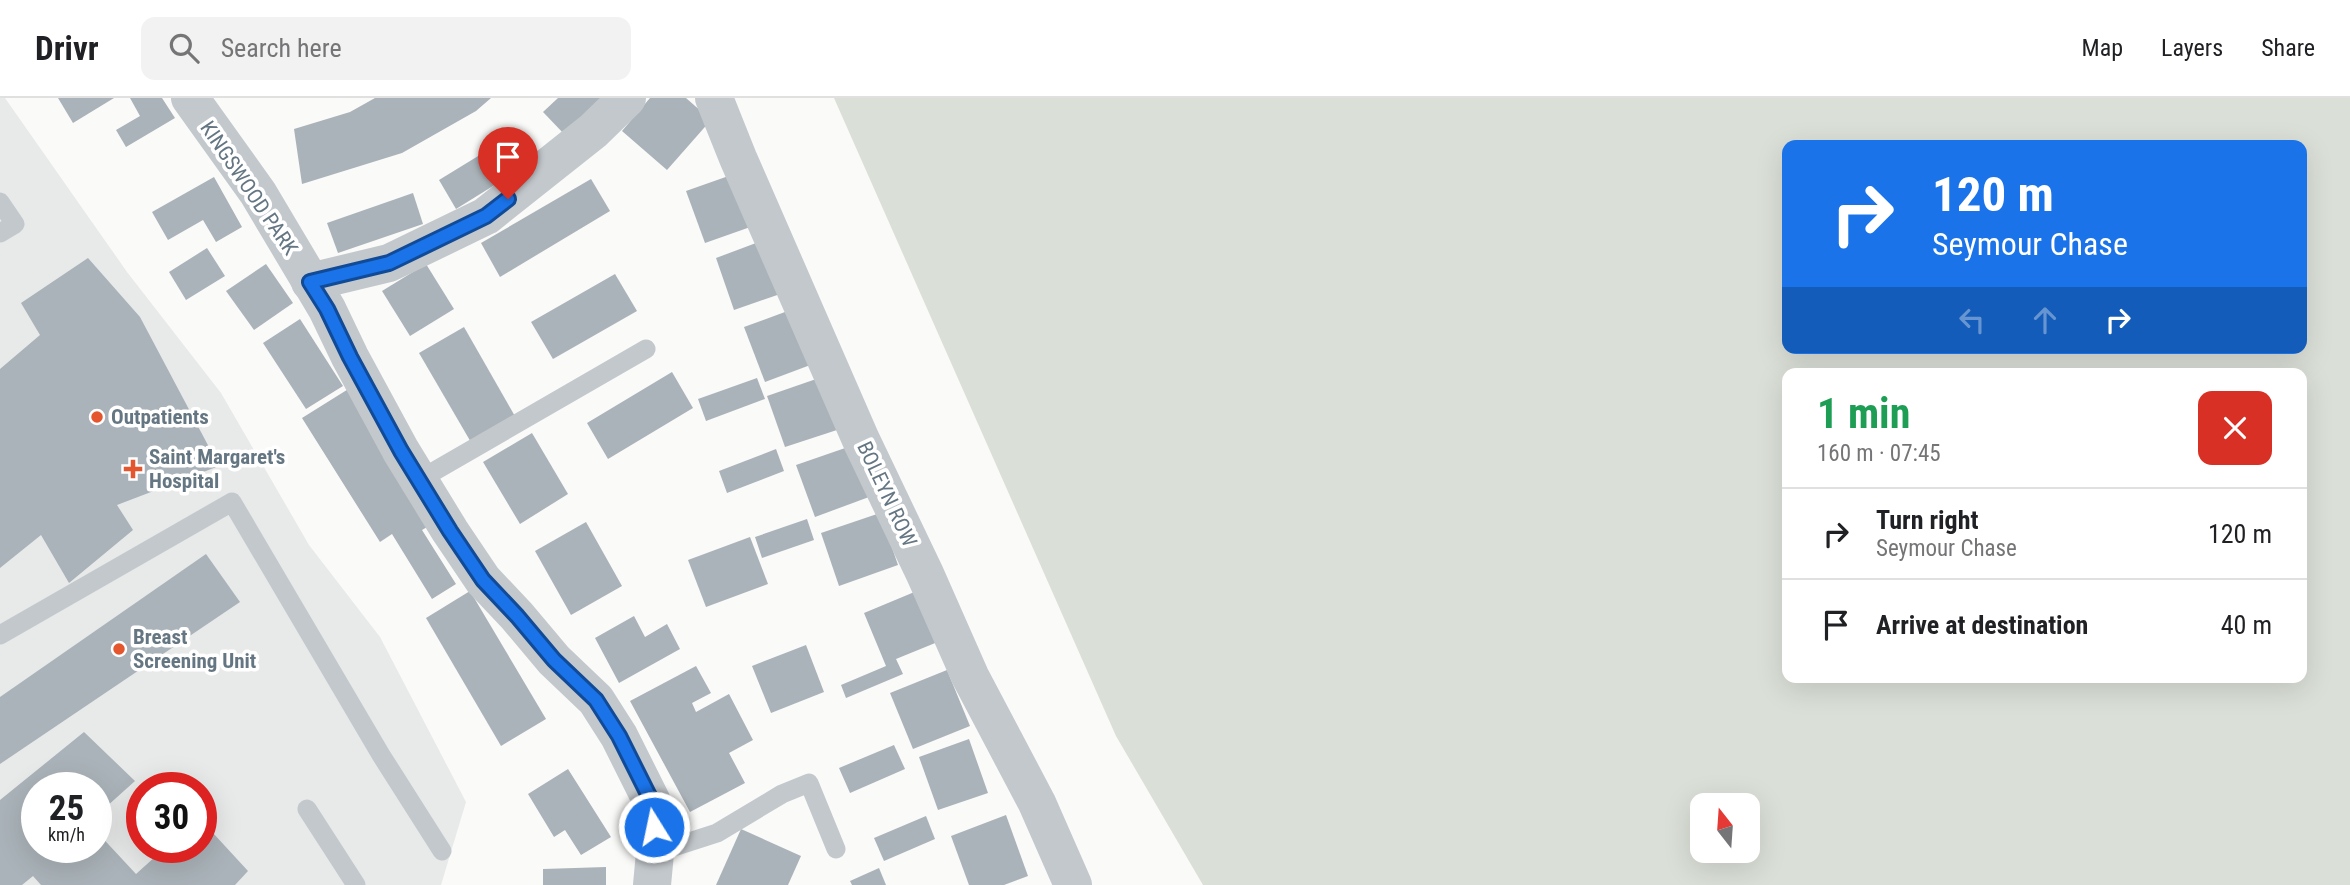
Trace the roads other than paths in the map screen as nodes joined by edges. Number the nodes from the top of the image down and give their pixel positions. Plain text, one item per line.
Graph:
1 (190, 98) edge
2 (627, 98) edge
3 (714, 98) edge
4 (0, 202) edge
5 (0, 233) edge
6 (310, 282) junction
7 (646, 349) dead end
8 (419, 480) junction
9 (0, 635) edge
10 (307, 809) dead end
11 (836, 849) dead end
12 (442, 851) dead end
13 (654, 869) edge
14 (356, 885) edge
15 (1073, 885) edge

1 - 6 street, KINGSWOOD PARK
2 - 6 street
3 - 15 street, BOLEYN ROW
4 - 5 lane
6 - 8 street, KINGSWOOD PARK
7 - 8 lane
8 - 13 street, KINGSWOOD PARK
9 - 12 lane
10 - 14 lane
11 - 13 lane

